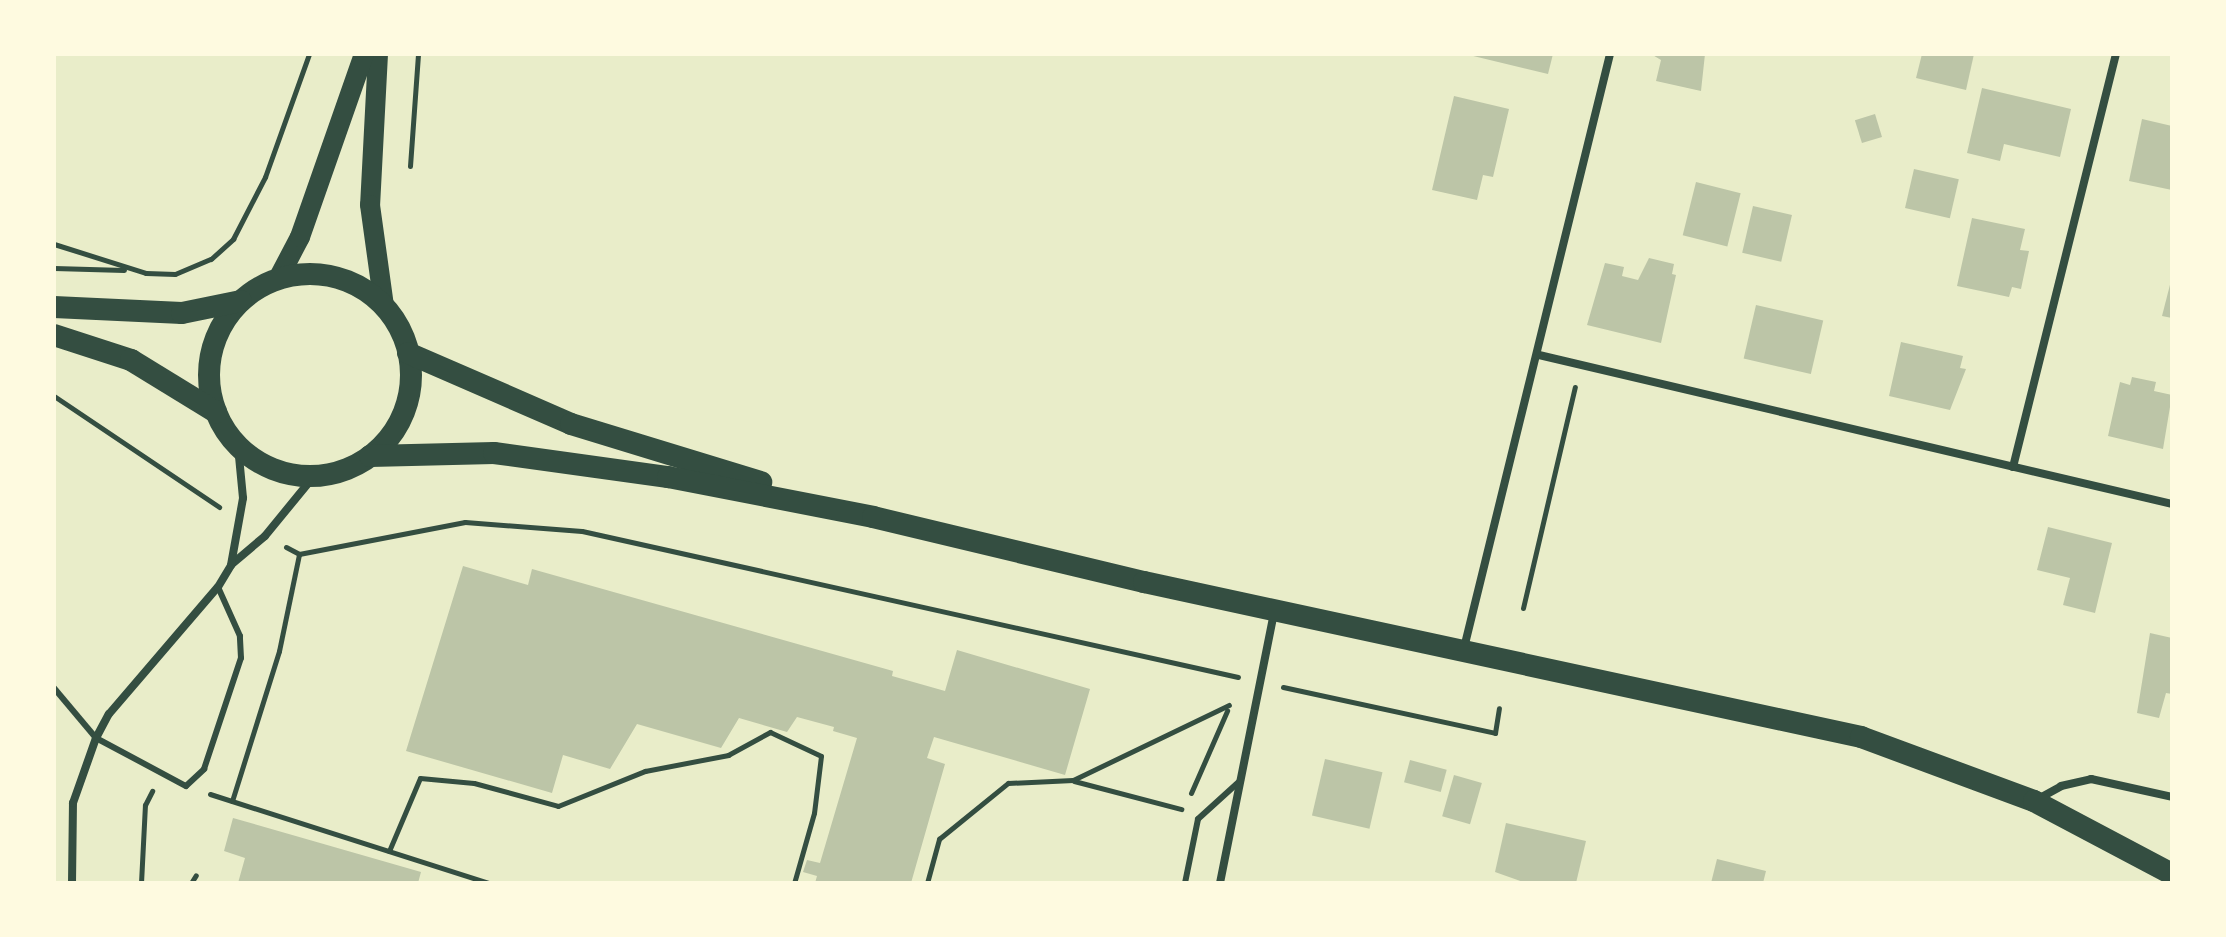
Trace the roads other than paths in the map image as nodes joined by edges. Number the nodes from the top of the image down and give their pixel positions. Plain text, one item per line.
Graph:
1 (364, 54) edge
2 (378, 54) edge
3 (1610, 54) edge
4 (2116, 54) edge
5 (278, 279) junction
6 (241, 301) junction
7 (384, 306) junction
8 (54, 307) edge
9 (54, 335) edge
10 (408, 353) junction
11 (1539, 355) junction
12 (216, 412) junction
13 (238, 446) junction
14 (370, 456) junction
15 (2013, 467) junction
16 (315, 475) junction
17 (2172, 504) edge
18 (873, 517) junction
19 (231, 565) junction
20 (218, 587) junction
21 (1275, 608) junction
22 (1464, 650) junction
23 (54, 688) edge
24 (96, 738) junction
25 (1241, 780) junction
26 (2172, 797) edge
27 (2034, 801) junction
28 (2172, 874) edge
29 (72, 883) edge
30 (1185, 883) edge
31 (1220, 883) edge

1 - 5 main road
2 - 7 main road
3 - 11 street
4 - 15 street
5 - 6 highway
5 - 7 highway
6 - 8 highway
6 - 12 highway
7 - 10 highway
9 - 12 highway
10 - 14 highway
10 - 18 highway
11 - 15 street
11 - 22 street
12 - 13 highway
13 - 16 highway
13 - 19 street
14 - 16 highway
14 - 18 highway
15 - 17 street
16 - 19 street
18 - 21 highway
19 - 20 street
20 - 24 street
20 - 24 lane
21 - 22 highway
21 - 25 street
22 - 27 highway
23 - 24 lane
24 - 29 street
25 - 30 lane
25 - 31 street
26 - 27 street
27 - 28 highway

